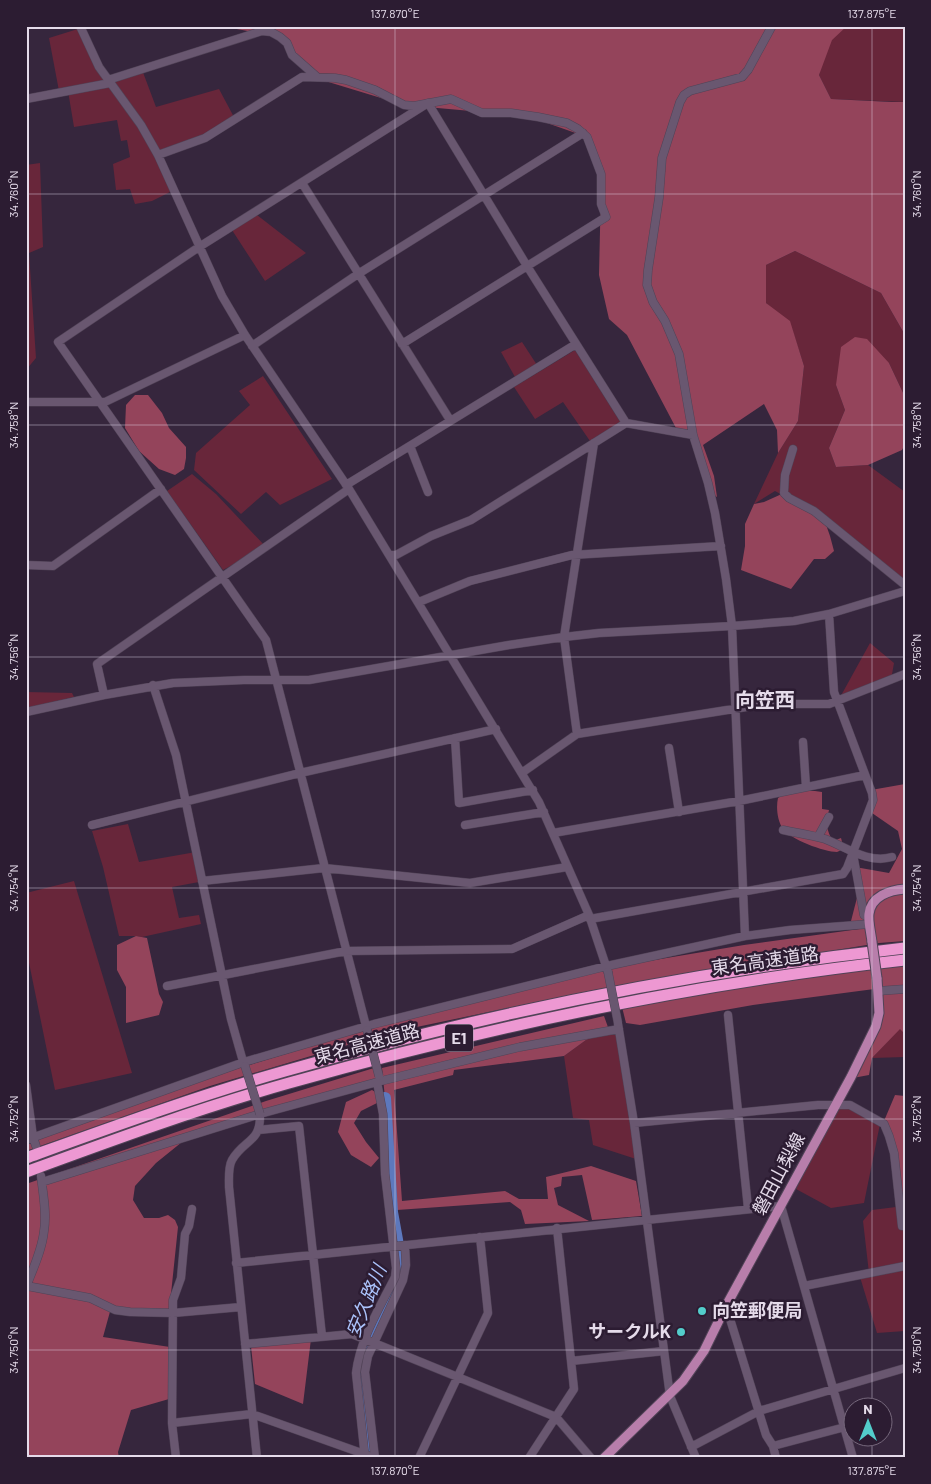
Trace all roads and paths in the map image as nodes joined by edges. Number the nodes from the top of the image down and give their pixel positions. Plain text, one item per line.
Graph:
1 (80, 26) edge
2 (772, 26) edge
3 (317, 77) junction
4 (109, 82) junction
5 (26, 99) edge
6 (428, 103) junction
7 (584, 134) junction
8 (158, 155) junction
9 (302, 183) junction
10 (484, 196) junction
11 (199, 247) junction
12 (527, 266) junction
13 (358, 274) junction
14 (245, 335) junction
15 (402, 344) junction
16 (576, 344) junction
17 (252, 346) junction
18 (26, 402) edge
19 (99, 402) junction
20 (450, 420) junction
21 (626, 423) junction
22 (693, 435) junction
23 (594, 443) junction
24 (410, 446) junction
25 (792, 450) dead end
26 (348, 487) junction
27 (161, 489) junction
28 (428, 492) dead end
29 (721, 546) junction
30 (390, 555) junction
31 (577, 555) junction
32 (26, 565) edge
33 (222, 577) junction
34 (905, 585) edge
35 (905, 591) edge
36 (419, 602) junction
37 (829, 614) junction
38 (732, 626) junction
39 (564, 637) junction
40 (451, 656) junction
41 (905, 674) edge
42 (277, 681) junction
43 (153, 685) junction
44 (104, 694) junction
45 (838, 700) junction
46 (735, 709) junction
47 (26, 712) edge
48 (496, 729) junction
49 (577, 734) junction
50 (455, 738) junction
51 (803, 742) dead end
52 (669, 748) dead end
53 (523, 772) junction
54 (300, 773) junction
55 (864, 775) junction
56 (806, 787) junction
57 (533, 790) junction
58 (739, 801) junction
59 (186, 803) junction
60 (544, 812) junction
61 (679, 812) junction
62 (829, 817) dead end
63 (92, 825) dead end
64 (465, 825) dead end
65 (783, 830) dead end
66 (553, 834) junction
67 (818, 837) junction
68 (852, 852) junction
69 (892, 857) dead end
70 (567, 867) junction
71 (324, 868) junction
72 (202, 881) junction
73 (905, 889) edge
74 (743, 893) junction
75 (589, 917) junction
76 (870, 921) junction
77 (744, 936) junction
78 (905, 948) edge
79 (346, 951) junction
80 (905, 960) edge
81 (607, 969) junction
82 (222, 976) junction
83 (167, 986) dead end
84 (905, 989) edge
85 (878, 991) junction
86 (728, 1016) dead end
87 (619, 1026) junction
88 (367, 1028) junction
89 (244, 1064) junction
90 (379, 1079) junction
91 (26, 1085) edge
92 (835, 1104) junction
93 (737, 1113) junction
94 (260, 1114) junction
95 (634, 1123) junction
96 (258, 1130) junction
97 (30, 1139) edge
98 (36, 1146) dead end
99 (26, 1158) edge
100 (26, 1172) edge
101 (781, 1206) junction
102 (748, 1208) junction
103 (192, 1209) dead end
104 (646, 1219) junction
105 (905, 1226) edge
106 (557, 1228) junction
107 (480, 1237) junction
108 (405, 1245) junction
109 (395, 1246) junction
110 (313, 1254) junction
111 (236, 1263) junction
112 (905, 1266) edge
113 (26, 1286) edge
114 (804, 1286) junction
115 (726, 1306) junction
116 (241, 1307) junction
117 (173, 1313) junction
118 (322, 1336) junction
119 (365, 1338) junction
120 (375, 1342) junction
121 (245, 1344) junction
122 (664, 1351) junction
123 (571, 1361) junction
124 (905, 1368) edge
125 (458, 1376) junction
126 (833, 1389) junction
127 (670, 1396) junction
128 (759, 1411) junction
129 (252, 1414) junction
130 (556, 1417) junction
131 (172, 1423) junction
132 (844, 1424) edge
133 (844, 1427) edge
134 (773, 1446) junction
135 (691, 1447) junction
136 (365, 1456) edge
137 (176, 1458) edge
138 (257, 1458) edge
139 (376, 1458) edge
140 (419, 1458) edge
141 (529, 1458) edge
142 (591, 1458) edge
143 (604, 1458) edge
144 (696, 1458) edge
145 (776, 1458) edge

1 - 4 street
2 - 22 street
3 - 4 street
3 - 6 street
3 - 8 street
4 - 5 street
4 - 8 street
6 - 7 street
6 - 9 street
6 - 10 street
7 - 10 street
7 - 12 street
8 - 11 street
9 - 11 street
9 - 13 street
10 - 12 street
10 - 13 street
11 - 14 street
11 - 19 street
12 - 15 street
12 - 16 street
13 - 15 street
13 - 17 street
14 - 17 street
14 - 19 street
15 - 20 street
16 - 20 street
16 - 21 street
17 - 26 street
18 - 19 street
19 - 27 street
20 - 24 street
21 - 22 street
21 - 23 street
22 - 29 street
23 - 30 street
23 - 31 street
24 - 26 street
24 - 28 street
25 - 34 street
26 - 30 street
26 - 33 street
27 - 32 street
27 - 33 street
29 - 31 street
29 - 38 street
30 - 36 street
31 - 36 street
31 - 39 street
33 - 42 street
33 - 44 street
35 - 37 street
36 - 40 street
37 - 38 street
37 - 45 street
38 - 39 street
38 - 46 street
39 - 40 street
39 - 49 street
40 - 42 street
40 - 48 street
41 - 45 street
42 - 43 street
42 - 54 street
43 - 44 street
43 - 59 street
44 - 47 street
45 - 46 street
45 - 55 street
46 - 49 street
46 - 58 street
48 - 50 street
48 - 53 street
49 - 53 street
50 - 54 street
50 - 57 street
51 - 56 street
52 - 61 street
53 - 57 street
54 - 59 street
54 - 71 street
55 - 56 street
55 - 68 street
56 - 58 street
57 - 60 street
58 - 61 street
58 - 74 street
59 - 63 street
59 - 72 street
60 - 64 street
60 - 66 street
61 - 66 street
62 - 67 street
65 - 67 street
66 - 70 street
67 - 68 street
68 - 69 street
68 - 74 street
68 - 76 street
70 - 71 street
70 - 75 street
71 - 72 street
71 - 79 street
72 - 82 street
73 - 76 main road
74 - 75 street
74 - 77 street
75 - 79 street
75 - 81 street
76 - 77 street
76 - 85 main road, 磐田山梨線, bridge
77 - 81 street
78 - 99 highway, 東名高速道路 / E1
79 - 82 street
79 - 88 street
80 - 100 highway, 東名高速道路 / E1
81 - 87 street, bridge
81 - 88 street
82 - 83 street
82 - 89 street
84 - 85 street
85 - 92 main road, 磐田山梨線
86 - 93 street
87 - 90 street
87 - 95 street
88 - 89 street
88 - 90 street, bridge
89 - 94 street, bridge
89 - 97 street
90 - 94 street
90 - 109 street
91 - 97 street
92 - 93 street
92 - 101 main road, 磐田山梨線
92 - 105 street
93 - 95 street
93 - 102 street
94 - 96 street
94 - 113 street
95 - 104 street
96 - 110 street
96 - 111 street
97 - 98 street
101 - 102 street
101 - 114 street
101 - 115 main road, 磐田山梨線
102 - 104 street
103 - 117 street
104 - 106 street
104 - 122 street
106 - 107 street
106 - 123 street
107 - 108 street
107 - 125 street
108 - 109 street
108 - 120 street
109 - 110 street
109 - 119 street
110 - 111 street
110 - 118 street
111 - 116 street
112 - 114 street
113 - 117 street
114 - 126 street
115 - 127 main road, 磐田山梨線
115 - 128 street
116 - 117 street
116 - 121 street
117 - 131 street
118 - 119 street
118 - 121 street
119 - 120 street
119 - 136 street
120 - 125 street
120 - 139 street
121 - 129 street
122 - 123 street
122 - 127 street
123 - 130 street
124 - 126 street
125 - 130 street
125 - 140 street
126 - 128 street
126 - 132 street
127 - 135 street
127 - 143 main road, 磐田山梨線
128 - 134 street
128 - 135 street
129 - 131 street
129 - 136 street
129 - 138 street
130 - 141 street
130 - 142 street
131 - 137 street
133 - 134 street
134 - 145 street
135 - 144 street
136 - 139 street

